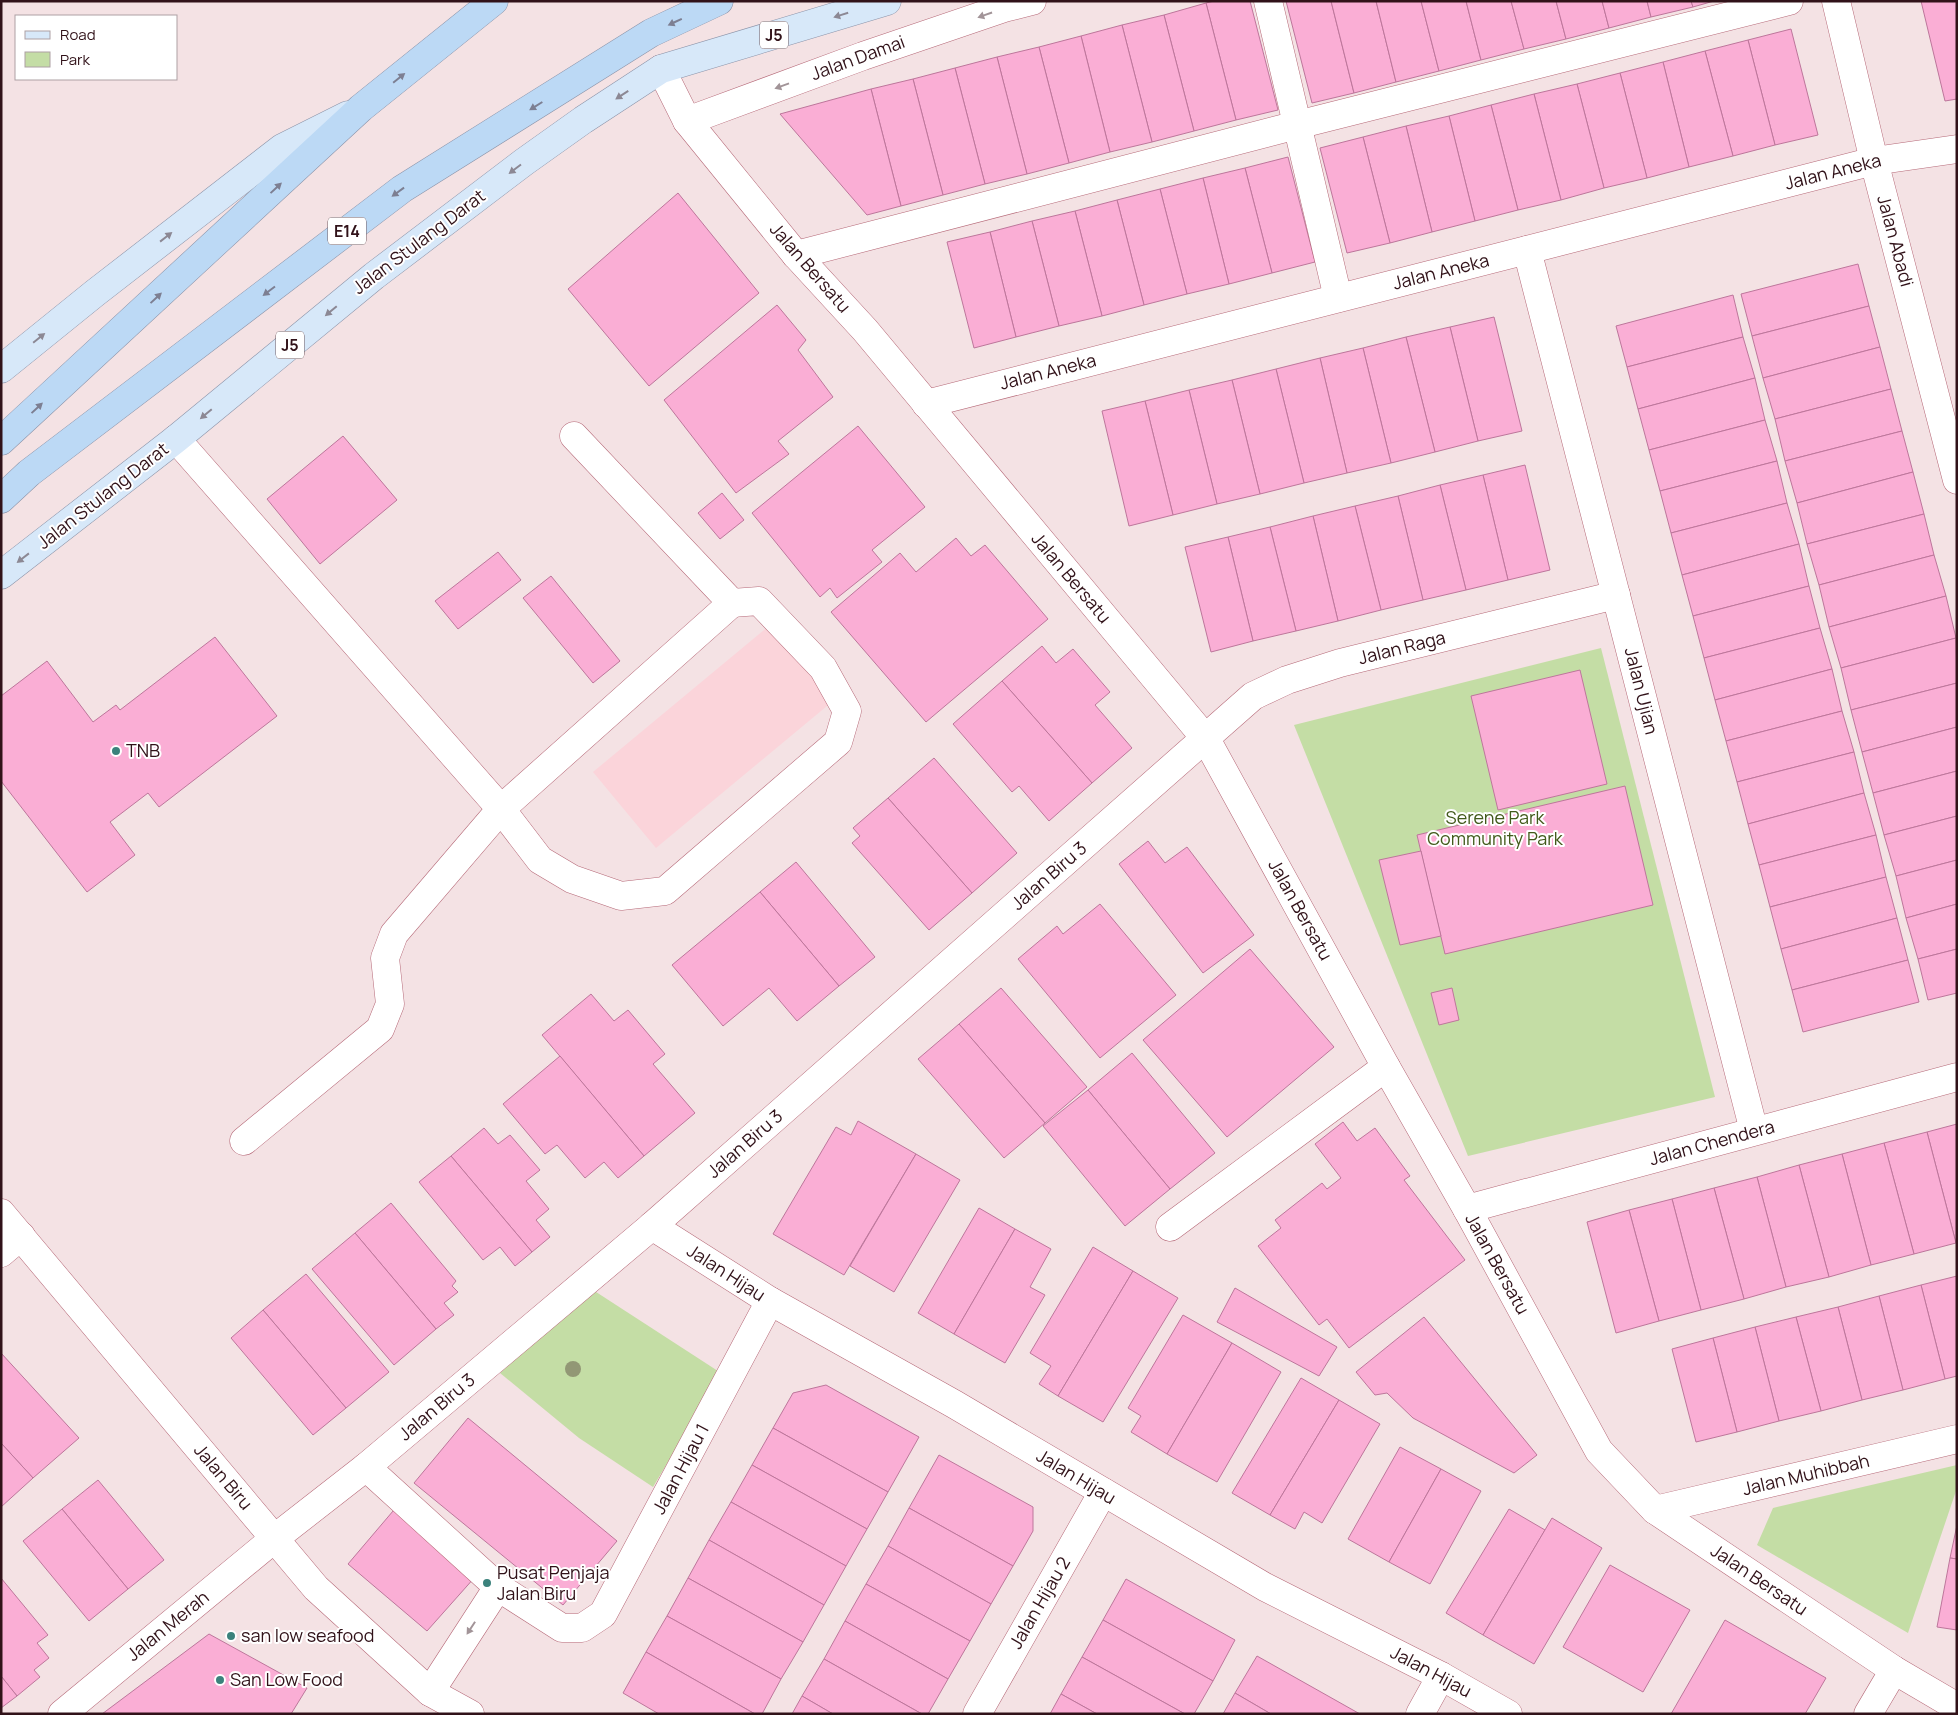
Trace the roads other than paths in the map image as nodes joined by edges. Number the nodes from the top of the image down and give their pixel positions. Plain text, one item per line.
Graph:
1 (494, 1) edge
2 (719, 1) edge
3 (887, 1) edge
4 (1032, 1) edge
5 (1268, 1) edge
6 (1789, 1) edge
7 (1836, 1) edge
8 (661, 69) junction
9 (362, 108) junction
10 (687, 121) junction
11 (1297, 125) junction
12 (1957, 149) edge
13 (1874, 161) junction
14 (1527, 250) junction
15 (796, 255) junction
16 (1338, 298) junction
17 (1, 369) edge
18 (926, 404) junction
19 (574, 436) dead end
20 (176, 439) junction
21 (1, 441) edge
22 (1957, 480) edge
23 (1, 498) edge
24 (1, 575) edge
25 (1616, 595) junction
26 (732, 603) junction
27 (1206, 739) junction
28 (501, 809) junction
29 (1386, 1067) junction
30 (1957, 1076) edge
31 (1754, 1131) junction
32 (244, 1142) dead end
33 (1467, 1209) junction
34 (1, 1213) edge
35 (652, 1226) junction
36 (1170, 1227) dead end
37 (11, 1244) edge
38 (770, 1302) junction
39 (1957, 1439) edge
40 (366, 1466) junction
41 (1103, 1492) junction
42 (1655, 1510) junction
43 (275, 1538) junction
44 (498, 1587) junction
45 (1894, 1670) junction
46 (1441, 1676) junction
47 (430, 1692) junction
48 (1957, 1707) edge
49 (62, 1714) edge
50 (470, 1714) edge
51 (976, 1714) edge
52 (1420, 1714) edge
53 (1508, 1714) edge
54 (1868, 1714) edge

9 -> 1 highway
2 -> 23 highway, E14
3 -> 8 main road, Jalan Stulang Darat / J5
4 -> 10 street, Jalan Damai
5 - 11 street
6 - 11 street
7 - 13 street, Jalan Abadi
8 - 10 street, Jalan Bersatu
8 -> 20 main road, Jalan Stulang Darat / J5
17 -> 9 main road
21 -> 9 highway
10 - 15 street, Jalan Bersatu
11 - 15 street
11 - 16 street
12 - 13 street, Jalan Aneka
13 - 14 street, Jalan Aneka
13 - 22 street, Jalan Abadi
14 - 16 street, Jalan Aneka
14 - 25 street, Jalan Ujian
15 - 18 street, Jalan Bersatu
16 - 18 street, Jalan Aneka
18 - 27 street, Jalan Bersatu
19 - 26 street
20 -> 24 main road, Jalan Stulang Darat / J5
20 - 28 street
25 - 27 street, Jalan Raga
25 - 31 street, Jalan Ujian
26 - 28 street
26 - 28 street
27 - 29 street, Jalan Bersatu
27 - 35 street, Jalan Biru 3
28 - 32 street
29 - 33 street, Jalan Bersatu
29 - 36 street
30 - 31 street, Jalan Chendera
31 - 33 street, Jalan Chendera
33 - 42 street, Jalan Bersatu
34 - 37 street, Jalan Biru
35 - 38 street, Jalan Hijau
35 - 40 street, Jalan Biru 3
37 - 43 street, Jalan Biru
38 - 41 street, Jalan Hijau
38 - 44 street, Jalan Hijau 1
39 - 42 street, Jalan Muhibbah
40 - 43 street, Jalan Biru 3
40 - 44 street
41 - 46 street, Jalan Hijau
41 - 51 street, Jalan Hijau 2
42 - 45 street, Jalan Bersatu
43 - 47 street, Jalan Biru
43 - 49 street, Jalan Merah
44 -> 47 street
45 - 48 street, Jalan Bersatu
45 - 54 street
46 - 52 street
46 - 53 street, Jalan Hijau
47 - 50 street, Jalan Biru

